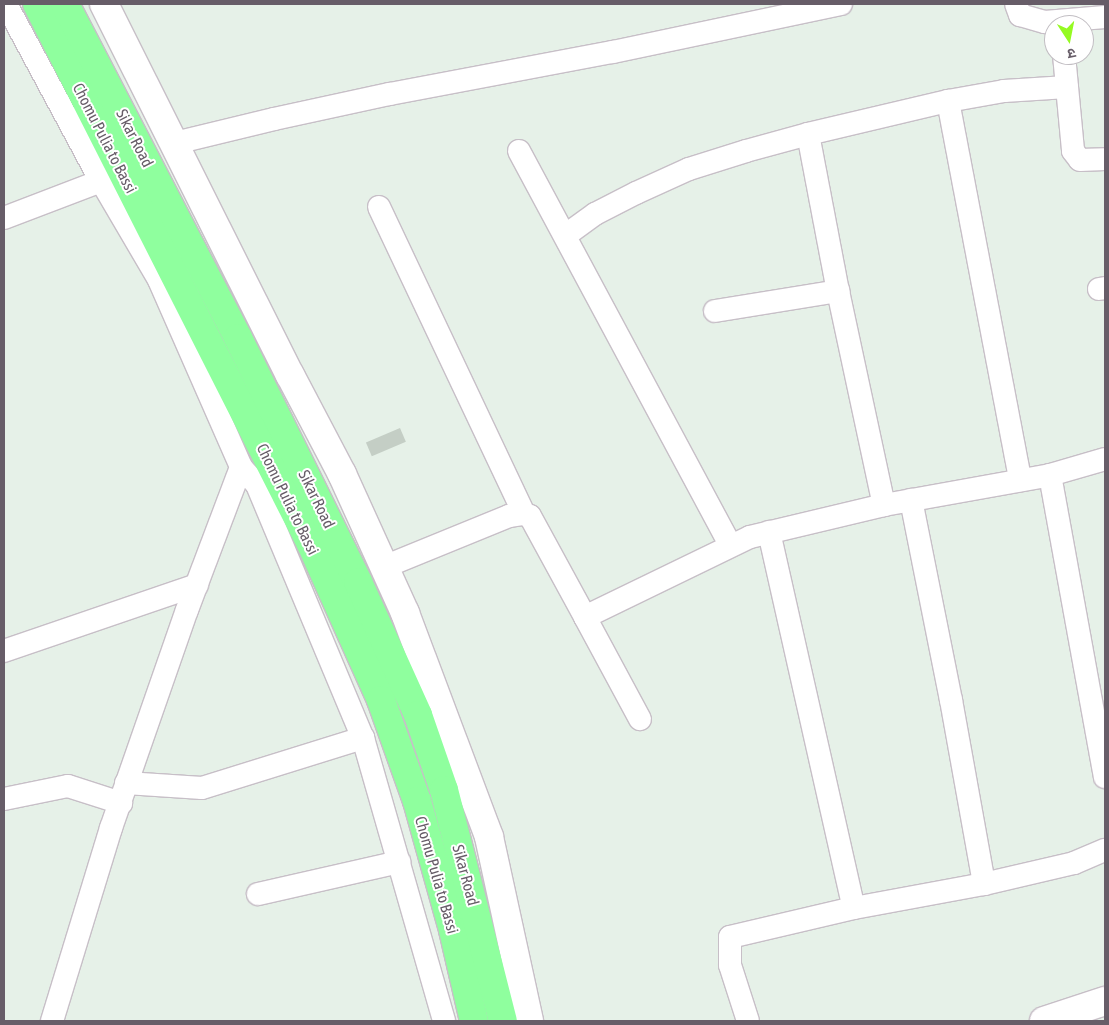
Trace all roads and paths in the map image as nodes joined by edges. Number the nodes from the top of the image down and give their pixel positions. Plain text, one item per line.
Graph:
1 (6, 4) edge
2 (36, 4) edge
3 (65, 4) edge
4 (841, 4) edge
5 (1016, 4) edge
6 (110, 7) edge
7 (1044, 22) edge
8 (1065, 65) edge
9 (1067, 86) junction
10 (948, 101) junction
11 (808, 134) junction
12 (175, 143) junction
13 (520, 151) dead end
14 (1105, 159) edge
15 (101, 181) junction
16 (380, 206) dead end
17 (4, 218) edge
18 (566, 235) junction
19 (838, 291) junction
20 (715, 311) dead end
21 (1105, 459) edge
22 (241, 467) junction
23 (1050, 475) junction
24 (1020, 480) junction
25 (911, 500) junction
26 (884, 505) junction
27 (524, 514) junction
28 (769, 532) junction
29 (730, 545) junction
30 (384, 567) junction
31 (197, 585) junction
32 (584, 617) junction
33 (4, 651) edge
34 (640, 719) dead end
35 (363, 738) junction
36 (1105, 777) edge
37 (124, 793) junction
38 (4, 799) edge
39 (1105, 850) edge
40 (399, 862) junction
41 (984, 884) junction
42 (258, 894) dead end
43 (854, 908) junction
44 (1104, 1007) edge
45 (52, 1021) edge
46 (444, 1021) edge
47 (474, 1021) edge
48 (503, 1021) edge
49 (529, 1021) edge
50 (748, 1021) edge
51 (1044, 1021) edge

1 - 15 street
2 - 47 highway, Chomu Pulia to Bassi
3 - 48 highway, Sikar Road
4 - 12 street
5 - 7 street
6 - 12 main road
8 - 9 street
9 - 10 street
9 - 14 street
10 - 11 street
10 - 24 street
11 - 18 street
11 - 19 street
12 - 30 main road
13 - 18 street
15 - 17 street
15 - 22 street
16 - 27 street
18 - 29 street
19 - 20 street
19 - 26 street
21 - 23 street
22 - 31 street
22 - 35 street
23 - 24 street
23 - 36 street
24 - 25 street
25 - 26 street
25 - 41 street
26 - 28 street
27 - 30 street
27 - 32 street
28 - 29 street
28 - 43 street
29 - 32 street
30 - 49 main road
31 - 33 street
31 - 37 street
32 - 34 street
35 - 37 street
35 - 40 street
37 - 38 street
37 - 45 street
39 - 41 street
40 - 42 street
40 - 46 street
41 - 43 street
43 - 50 street
44 - 51 main road

